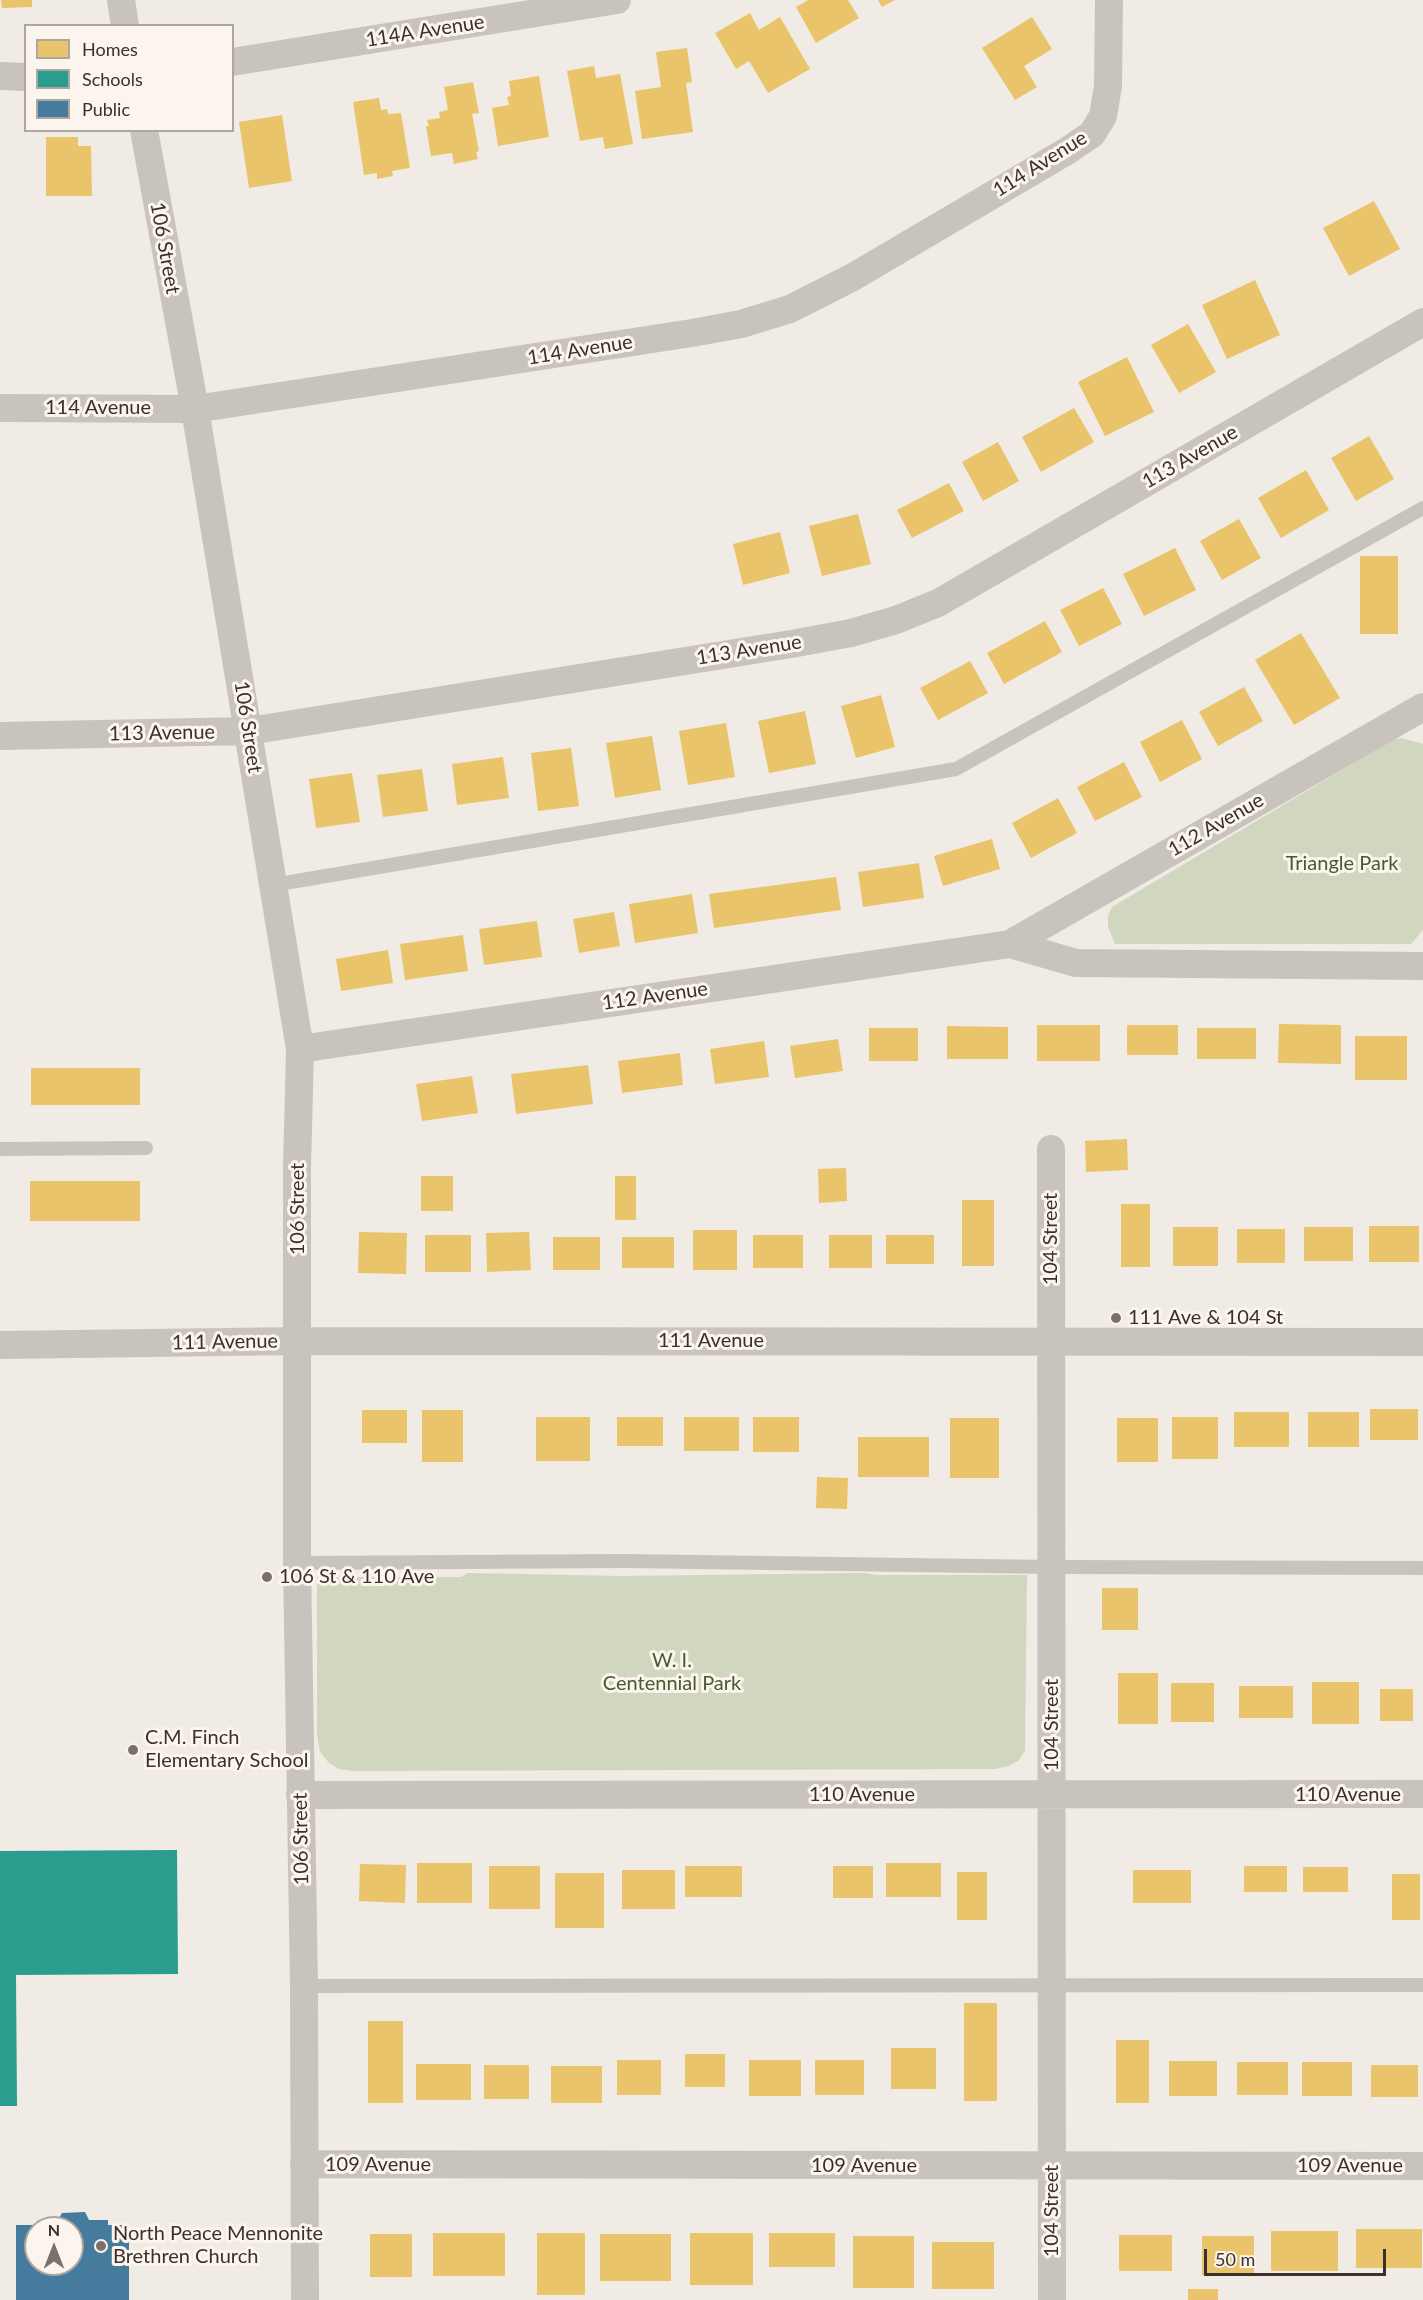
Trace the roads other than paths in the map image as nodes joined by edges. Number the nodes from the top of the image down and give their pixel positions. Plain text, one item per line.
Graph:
1 (121, 0) edge
2 (617, 0) edge
3 (1109, 0) edge
4 (125, 24) edge
5 (234, 62) edge
6 (0, 76) edge
7 (24, 76) edge
8 (144, 132) edge
9 (1423, 322) edge
10 (0, 408) edge
11 (195, 409) junction
12 (1423, 508) edge
13 (1423, 707) edge
14 (249, 731) junction
15 (0, 736) edge
16 (273, 885) junction
17 (1010, 944) junction
18 (1423, 966) edge
19 (300, 1049) junction
20 (146, 1148) dead end
21 (0, 1149) edge
22 (1051, 1149) dead end
23 (298, 1341) junction
24 (1050, 1341) junction
25 (1423, 1342) edge
26 (0, 1345) edge
27 (297, 1563) junction
28 (1051, 1567) junction
29 (1423, 1568) edge
30 (1423, 1794) edge
31 (300, 1795) junction
32 (1052, 1795) junction
33 (1053, 1985) junction
34 (1423, 1985) edge
35 (304, 1986) junction
36 (304, 2164) junction
37 (1052, 2166) junction
38 (1423, 2166) edge
39 (305, 2300) edge
40 (1052, 2300) edge

1 - 4 street
2 - 5 street, 114A Avenue
3 - 11 street, 114 Avenue
6 - 7 street
8 - 11 street, 106 Street
9 - 14 street, 113 Avenue
10 - 11 street, 114 Avenue
11 - 14 street, 106 Street
12 - 16 lane
13 - 17 street, 112 Avenue
14 - 15 street, 113 Avenue
14 - 16 street, 106 Street
16 - 19 street, 106 Street
17 - 18 street, 112 Avenue
17 - 19 street, 112 Avenue
19 - 23 street, 106 Street
20 - 21 lane
22 - 24 street, 104 Street
23 - 24 street, 111 Avenue
23 - 26 street, 111 Avenue
23 - 27 street, 106 Street
24 - 25 street, 111 Avenue
24 - 28 street, 104 Street
27 - 28 lane
27 - 31 street, 106 Street
28 - 29 lane
28 - 32 street, 104 Street
30 - 32 street, 110 Avenue
31 - 32 street, 110 Avenue
31 - 35 street, 106 Street
32 - 33 street, 104 Street
33 - 34 lane
33 - 35 lane
33 - 37 street, 104 Street
35 - 36 street, 106 Street
36 - 37 street, 109 Avenue
36 - 39 street, 106 Street
37 - 38 street, 109 Avenue
37 - 40 street, 104 Street

